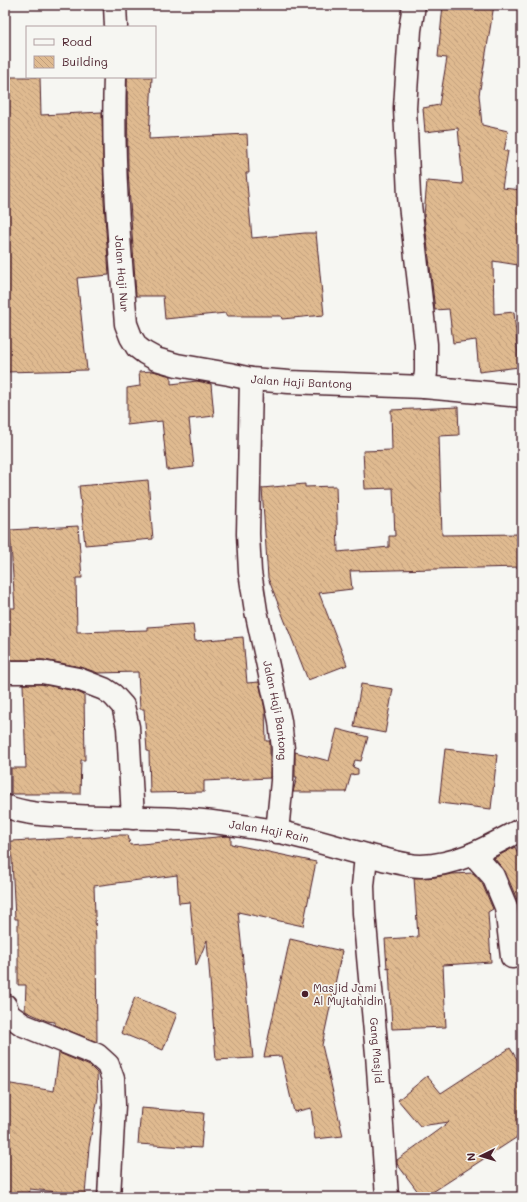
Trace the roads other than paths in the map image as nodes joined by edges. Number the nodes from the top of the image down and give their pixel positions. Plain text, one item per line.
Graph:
1 (115, 5) edge
2 (414, 5) edge
3 (116, 26) edge
4 (115, 78) edge
5 (251, 379) junction
6 (424, 387) junction
7 (522, 396) edge
8 (5, 672) edge
9 (5, 806) edge
10 (133, 818) junction
11 (522, 829) edge
12 (277, 832) junction
13 (473, 854) junction
14 (366, 856) junction
15 (512, 957) dead end
16 (5, 1005) edge
17 (109, 1197) edge
18 (387, 1197) edge

1 - 3 street
2 - 6 street
4 - 5 street, Jalan Haji Nur
5 - 6 street, Jalan Haji Bantong
5 - 12 street, Jalan Haji Bantong
6 - 7 street, Jalan Haji Bantong
8 - 10 street
9 - 10 street, Jalan Haji Rain
10 - 12 street, Jalan Haji Rain
11 - 13 street, Jalan Haji Rain
12 - 14 street, Jalan Haji Rain
13 - 14 street, Jalan Haji Rain
13 - 15 street
14 - 18 street, Gang Masjid
16 - 17 street

